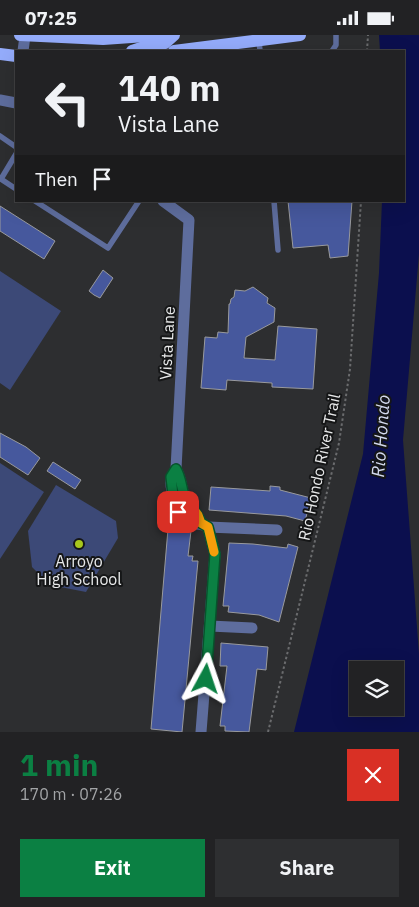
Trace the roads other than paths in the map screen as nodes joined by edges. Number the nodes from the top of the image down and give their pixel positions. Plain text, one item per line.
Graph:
1 (23, 35) edge
2 (160, 35) edge
3 (174, 35) edge
4 (300, 35) edge
5 (336, 35) edge
6 (259, 42) edge
7 (23, 50) edge
8 (135, 50) edge
9 (198, 50) edge
10 (333, 50) edge
11 (0, 54) edge
12 (15, 56) edge
13 (0, 100) edge
14 (15, 103) edge
15 (0, 136) edge
16 (15, 146) edge
17 (15, 156) edge
18 (0, 179) edge
19 (15, 188) edge
20 (37, 202) edge
21 (138, 202) edge
22 (164, 202) edge
23 (274, 202) edge
24 (278, 250) dead end
25 (205, 525) junction
26 (278, 530) dead end
27 (210, 626) junction
28 (252, 629) dead end
29 (201, 732) edge

1 - 2 main road
1 - 7 street
3 - 8 main road
4 - 6 main road
5 - 10 lane
6 - 9 main road
11 - 12 main road
13 - 14 street
15 - 16 lane
17 - 18 lane
18 - 19 lane
20 - 21 lane
22 - 25 street, Vista Lane
23 - 24 lane
25 - 26 street
25 - 27 street
27 - 28 street
27 - 29 street

